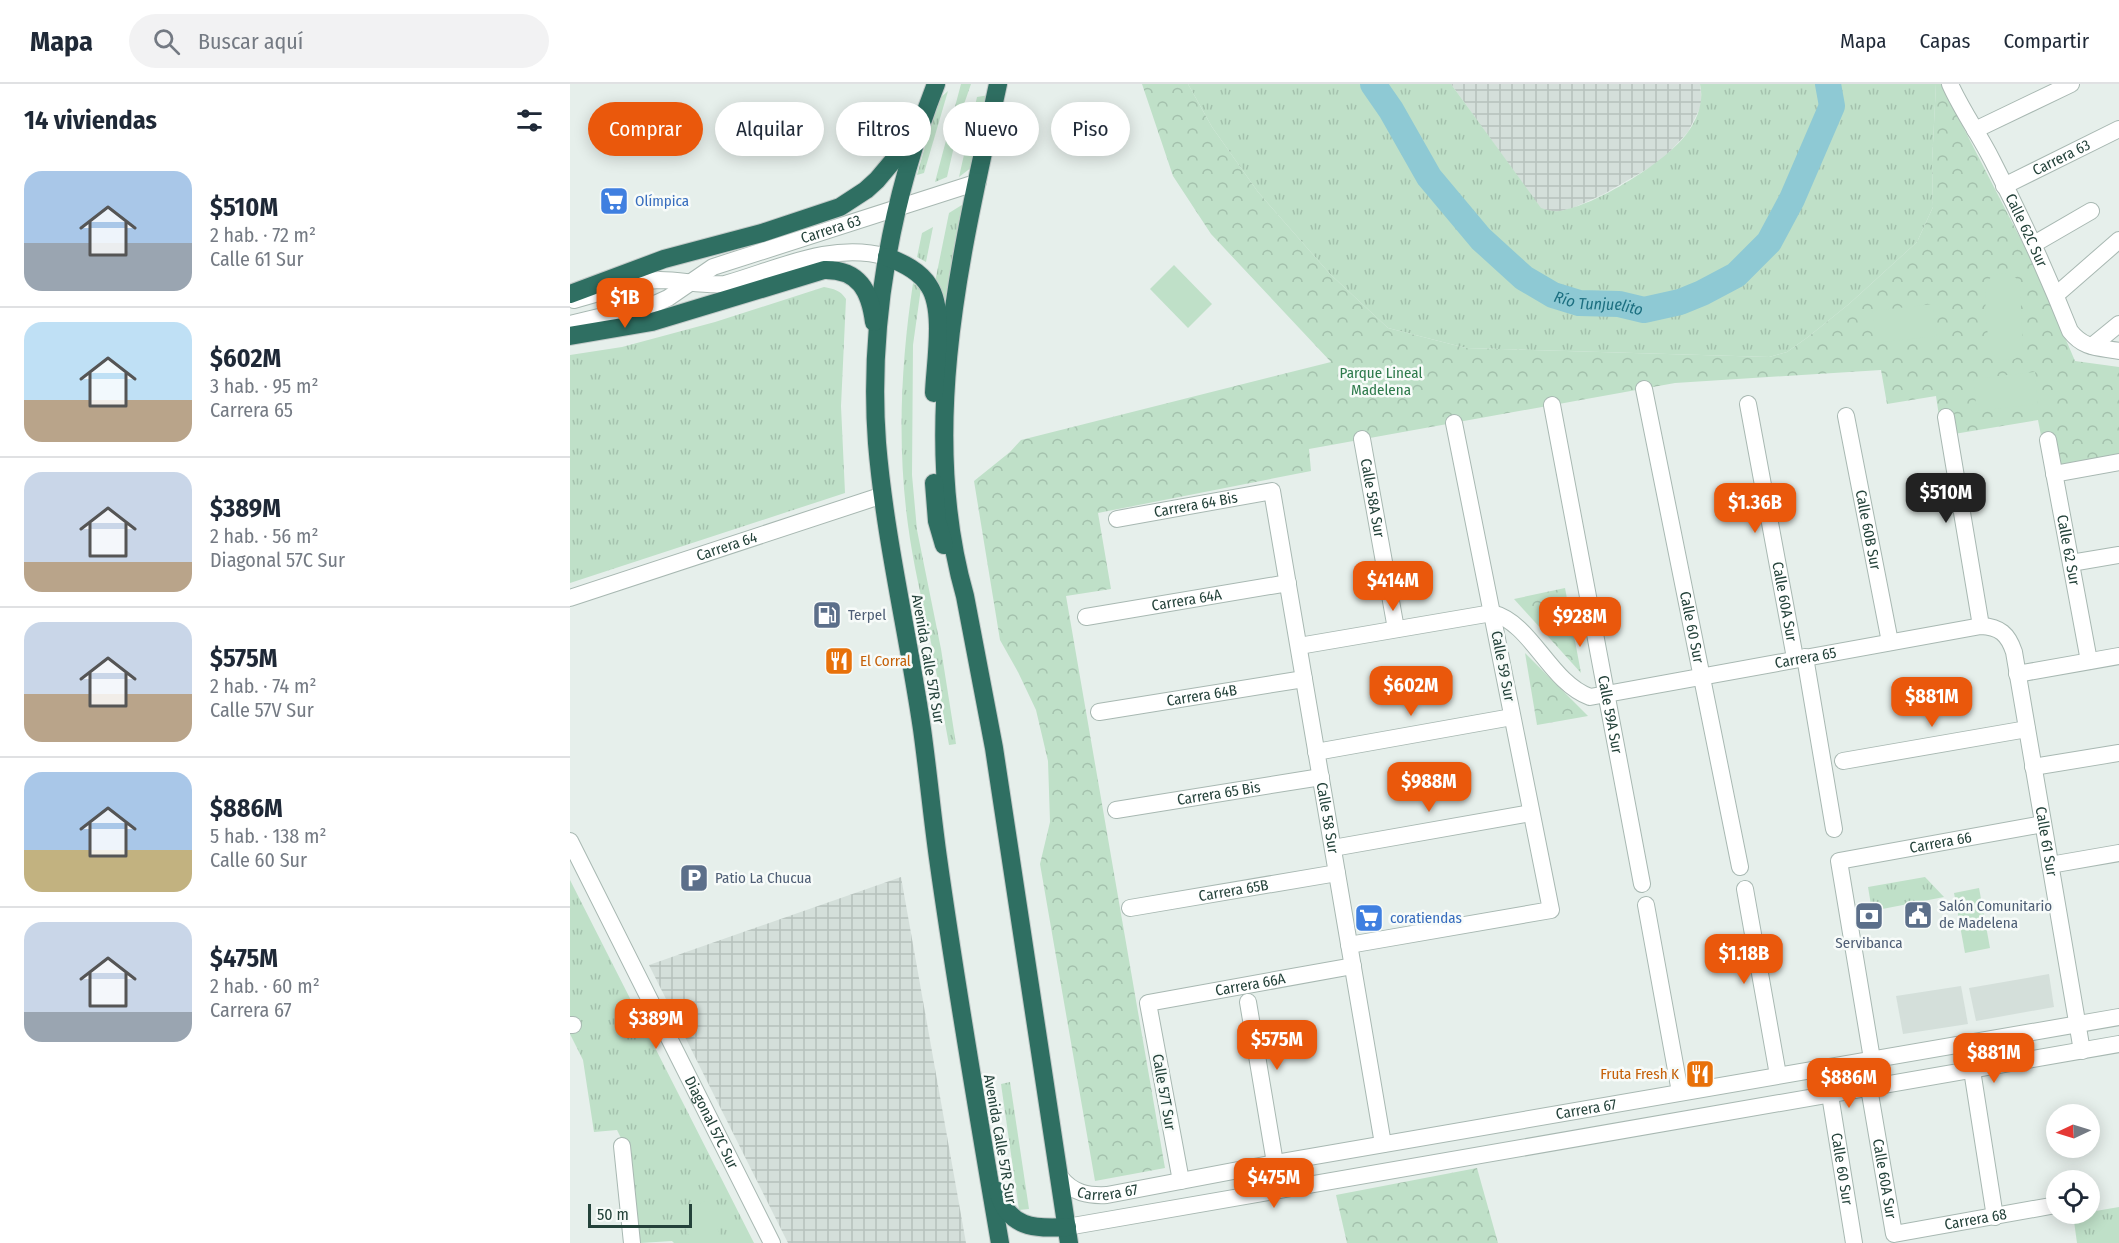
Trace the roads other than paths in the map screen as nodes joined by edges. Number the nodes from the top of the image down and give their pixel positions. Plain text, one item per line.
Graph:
1 (936, 84) edge
2 (998, 84) edge
3 (1950, 84) edge
4 (2071, 84) edge
5 (928, 102) edge
6 (2119, 129) edge
7 (1975, 130) junction
8 (897, 156) edge
9 (912, 156) edge
10 (978, 182) junction
11 (2004, 186) junction
12 (897, 209) junction
13 (2091, 211) dead end
14 (2119, 240) edge
15 (2034, 244) junction
16 (887, 257) junction
17 (688, 283) junction
18 (570, 294) edge
19 (2056, 295) junction
20 (570, 301) edge
21 (570, 324) edge
22 (2119, 324) edge
23 (570, 336) edge
24 (2092, 346) junction
25 (876, 348) junction
26 (2119, 351) edge
27 (1644, 389) dead end
28 (1748, 404) dead end
29 (1552, 405) dead end
30 (1846, 416) dead end
31 (1946, 417) dead end
32 (1454, 423) dead end
33 (1362, 440) dead end
34 (2048, 440) dead end
35 (2119, 462) edge
36 (2054, 474) junction
37 (1272, 490) joint
38 (883, 495) junction
39 (1117, 519) dead end
40 (2119, 555) edge
41 (2071, 563) junction
42 (1288, 583) junction
43 (965, 596) junction
44 (570, 598) edge
45 (1492, 613) junction
46 (1086, 617) dead end
47 (1982, 626) junction
48 (1396, 629) junction
49 (2004, 633) joint
50 (1890, 642) junction
51 (1299, 646) junction
52 (2119, 656) edge
53 (1800, 658) junction
54 (2089, 661) junction
55 (2018, 674) junction
56 (1702, 676) junction
57 (1304, 679) junction
58 (1606, 694) junction
59 (1100, 712) dead end
60 (1512, 717) junction
61 (2027, 729) junction
62 (1316, 752) junction
63 (2119, 753) edge
64 (1843, 762) dead end
65 (2033, 767) junction
66 (1321, 777) junction
67 (1116, 810) dead end
68 (1532, 813) junction
69 (2043, 824) junction
70 (1834, 830) dead end
71 (570, 841) edge
72 (1333, 848) junction
73 (2119, 853) edge
74 (2050, 865) junction
75 (1740, 867) dead end
76 (1337, 873) junction
77 (1642, 884) dead end
78 (1745, 888) dead end
79 (1646, 905) dead end
80 (1130, 908) dead end
81 (946, 913) junction
82 (1349, 945) junction
83 (1353, 966) junction
84 (1248, 1002) dead end
85 (1148, 1003) joint
86 (2119, 1017) edge
87 (2078, 1024) junction
88 (2119, 1044) edge
89 (2082, 1051) junction
90 (1865, 1060) junction
91 (1972, 1070) junction
92 (1778, 1075) junction
93 (1866, 1088) junction
94 (1680, 1092) junction
95 (1830, 1095) junction
96 (1383, 1144) junction
97 (622, 1146) dead end
98 (1275, 1163) junction
99 (1060, 1178) junction
100 (1181, 1181) junction
101 (2046, 1207) edge
102 (1995, 1216) junction
103 (1894, 1234) joint
104 (1068, 1235) edge
105 (632, 1243) edge
106 (772, 1243) edge
107 (1000, 1243) edge
108 (1854, 1243) edge

1 - 5 highway, Avenida Calle 57R Sur
2 - 10 highway
3 - 7 street, Calle 62C Sur
4 - 7 street
6 - 11 street, Carrera 63
7 - 11 street, Calle 62C Sur
8 - 18 highway
9 - 12 highway, Avenida Calle 57R Sur
10 - 12 street, Carrera 63
10 - 43 highway
11 - 15 street, Calle 62C Sur
12 - 16 highway, Avenida Calle 57R Sur
12 - 17 street, Carrera 63
13 - 15 street
14 - 19 street
15 - 19 street, Calle 62C Sur
16 - 17 street, Carrera 63
16 - 25 highway, Avenida Calle 57R Sur
16 - 43 highway
17 - 20 street, Carrera 63
17 - 21 street, Carrera 63
19 - 24 street, Calle 62C Sur
22 - 24 street
23 - 25 highway
24 - 26 street, Calle 62C Sur
25 - 38 highway, Avenida Calle 57R Sur
27 - 56 street, Calle 60 Sur
28 - 53 street, Calle 60A Sur
29 - 58 street, Calle 59A Sur
30 - 50 street, Calle 60B Sur
31 - 47 street
32 - 45 street, Calle 59 Sur
33 - 48 street, Calle 58A Sur
34 - 36 street, Calle 62 Sur
35 - 36 street
36 - 41 street, Calle 62 Sur
37 - 39 street, Carrera 64 Bis
37 - 42 street, Calle 58 Sur
38 - 44 street, Carrera 64
38 - 81 highway, Avenida Calle 57R Sur
40 - 41 street
41 - 54 street, Calle 62 Sur
42 - 46 street, Carrera 64A
42 - 51 street, Calle 58 Sur
43 - 99 highway
45 - 48 street
45 - 58 street, Carrera 65
45 - 60 street, Calle 59 Sur
47 - 49 street, Carrera 65
47 - 50 street, Carrera 65
48 - 51 street
49 - 55 street, Calle 61 Sur
50 - 53 street, Carrera 65
51 - 57 street, Calle 58 Sur
52 - 54 street
53 - 56 street, Carrera 65
53 - 70 street, Calle 60A Sur
54 - 55 street
55 - 61 street, Calle 61 Sur
56 - 58 street, Carrera 65
56 - 75 street, Calle 60 Sur
57 - 59 street, Carrera 64B
57 - 62 street, Calle 58 Sur
58 - 77 street, Calle 59A Sur
60 - 62 street
60 - 68 street, Calle 59 Sur
61 - 64 street
61 - 65 street, Calle 61 Sur
62 - 66 street, Calle 58 Sur
63 - 65 street
65 - 69 street, Calle 61 Sur
66 - 67 street, Carrera 65 Bis
66 - 72 street, Calle 58 Sur
68 - 72 street
68 - 82 street, Calle 59 Sur
69 - 74 street, Calle 61 Sur
69 - 90 street, Carrera 66
71 - 106 street, Diagonal 57C Sur
72 - 76 street, Calle 58 Sur
73 - 74 street
74 - 87 street, Calle 61 Sur
76 - 80 street, Carrera 65B
76 - 82 street, Calle 58 Sur
78 - 92 street
79 - 94 street
81 - 104 highway
81 - 107 highway, Avenida Calle 57R Sur
82 - 83 street, Calle 58 Sur
83 - 85 street, Carrera 66A
83 - 96 street, Calle 58 Sur
84 - 98 street
85 - 100 street, Calle 57T Sur
86 - 87 street, Carrera 67
87 - 89 street, Calle 61 Sur
87 - 90 street, Carrera 67
88 - 89 street, Carrera 67
89 - 91 street, Carrera 67
90 - 92 street, Carrera 67
90 - 93 street, Calle 60A Sur
91 - 93 street, Carrera 67
91 - 102 street
92 - 94 street, Carrera 67
93 - 95 street, Carrera 67
93 - 103 street, Calle 60A Sur
94 - 96 street, Carrera 67
95 - 104 street, Carrera 67
95 - 108 street, Calle 60 Sur
96 - 98 street, Carrera 67
97 - 105 street
98 - 100 street, Carrera 67
99 - 100 street, Carrera 67
99 - 104 highway
101 - 102 street, Carrera 68
102 - 103 street, Carrera 68

